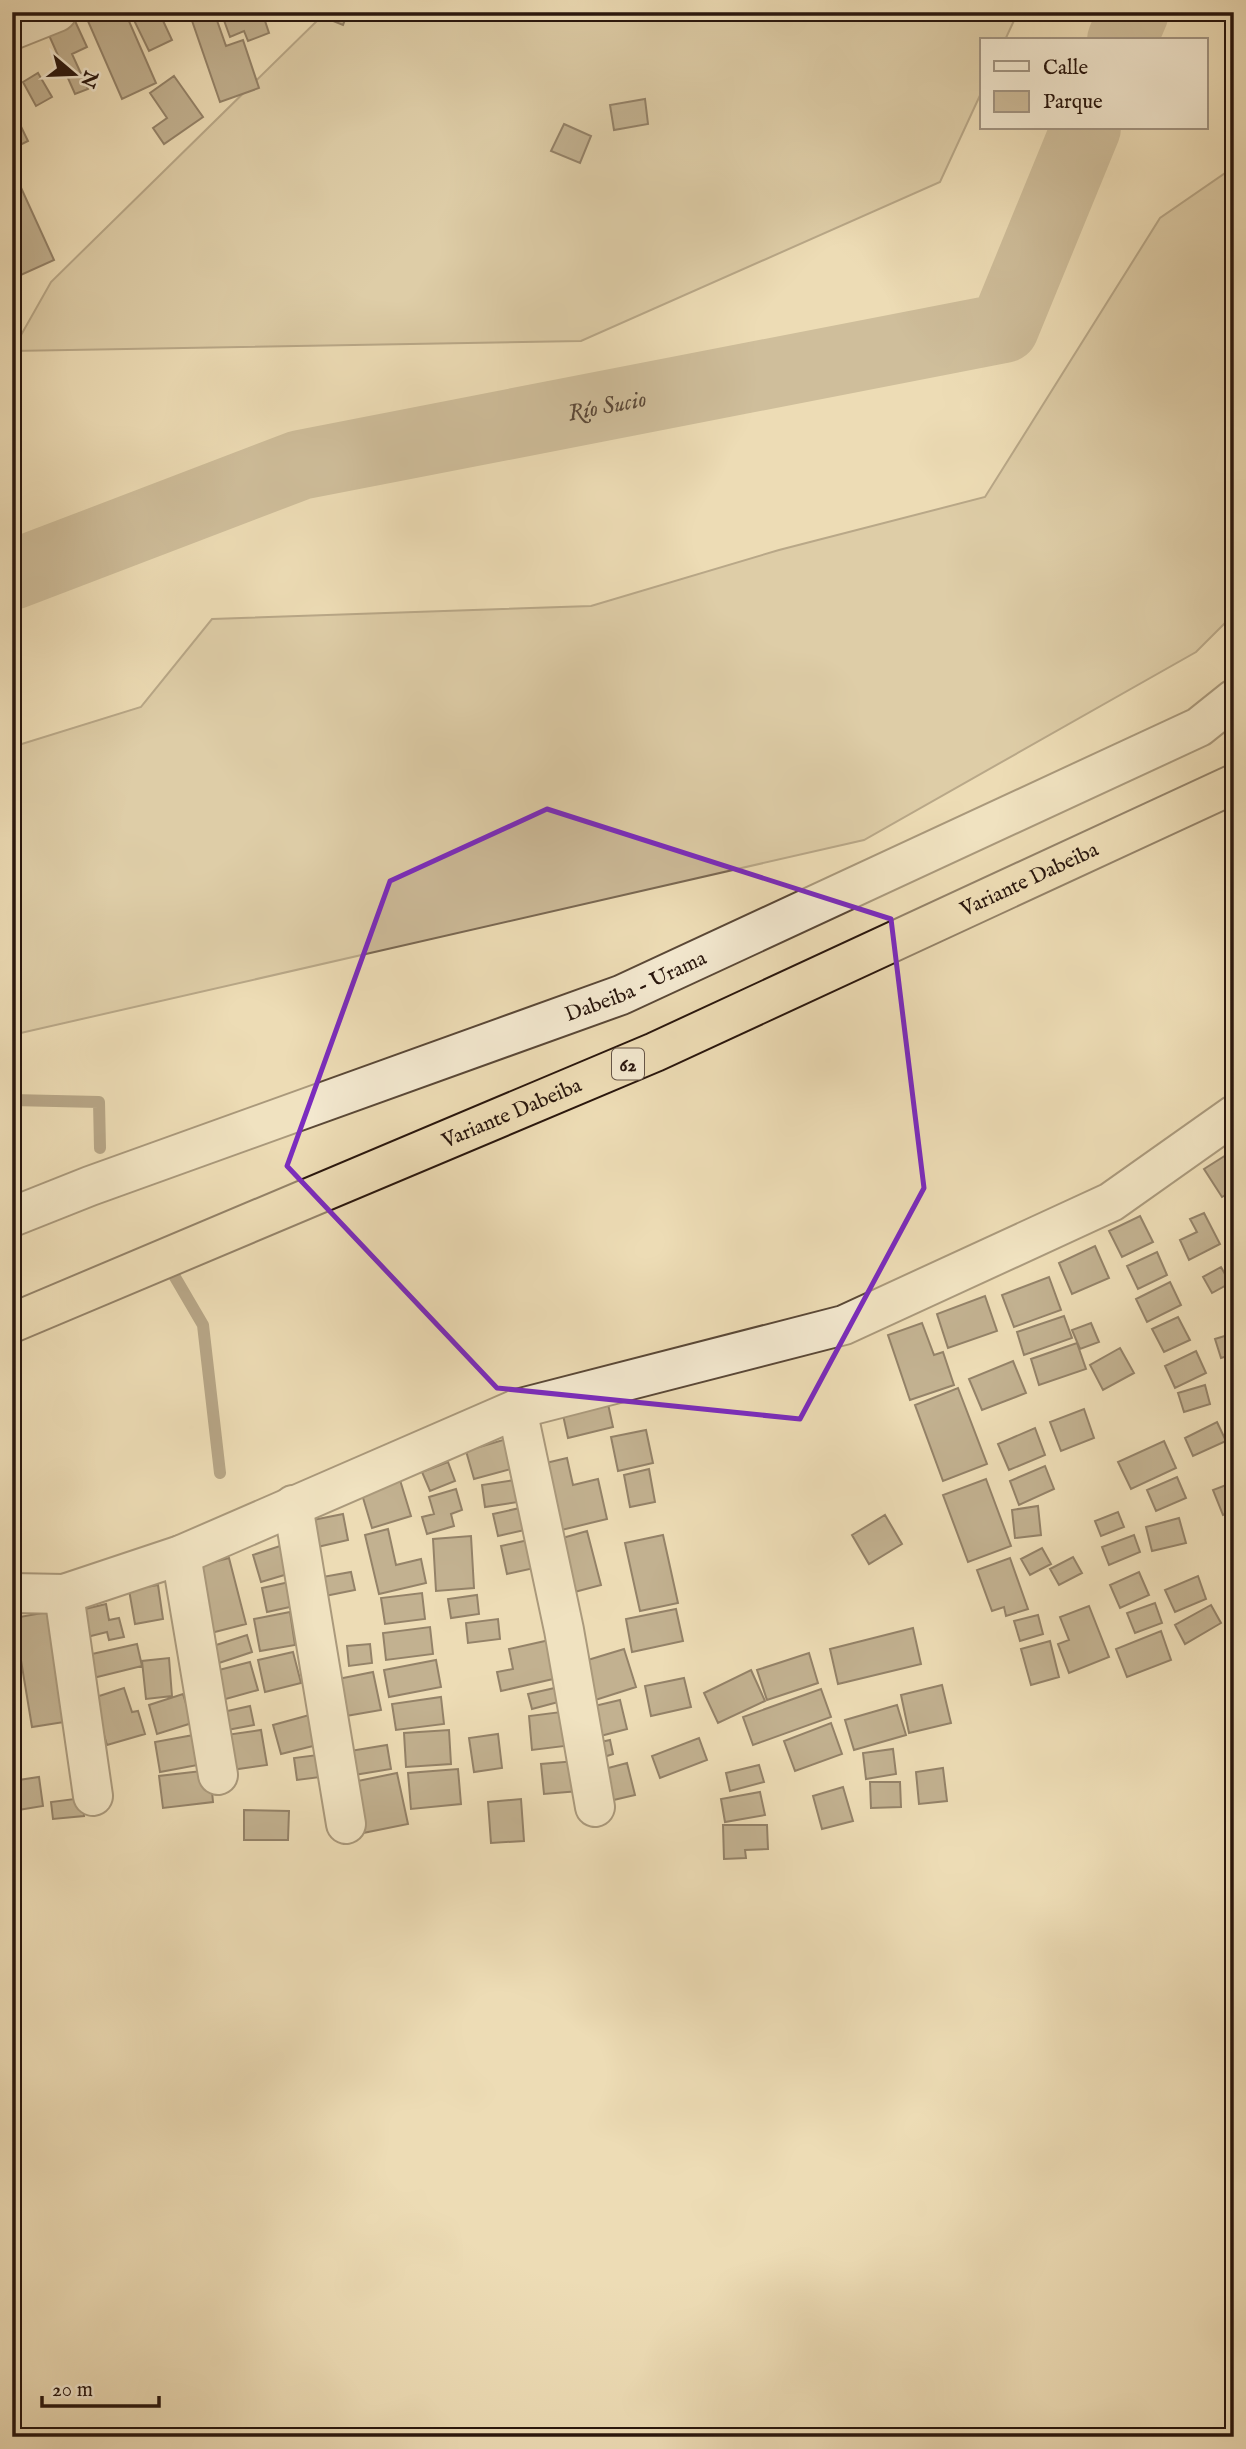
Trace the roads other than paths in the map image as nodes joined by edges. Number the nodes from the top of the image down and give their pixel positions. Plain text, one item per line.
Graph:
1 (57, 12) edge
2 (12, 30) edge
3 (1234, 699) edge
4 (1234, 784) edge
5 (1234, 1115) edge
6 (12, 1217) edge
7 (12, 1323) edge
8 (517, 1409) junction
9 (293, 1505) junction
10 (181, 1555) junction
11 (12, 1593) edge
12 (64, 1594) junction
13 (218, 1775) dead end
14 (93, 1796) dead end
15 (595, 1807) dead end
16 (346, 1824) dead end

1 - 2 street
3 - 6 street, Dabeiba - Urama
4 - 7 highway, Variante Dabeiba / 62
5 - 8 street
8 - 9 street
8 - 15 street
9 - 10 street
9 - 16 street
10 - 12 street
10 - 13 street
11 - 12 street
12 - 14 street

